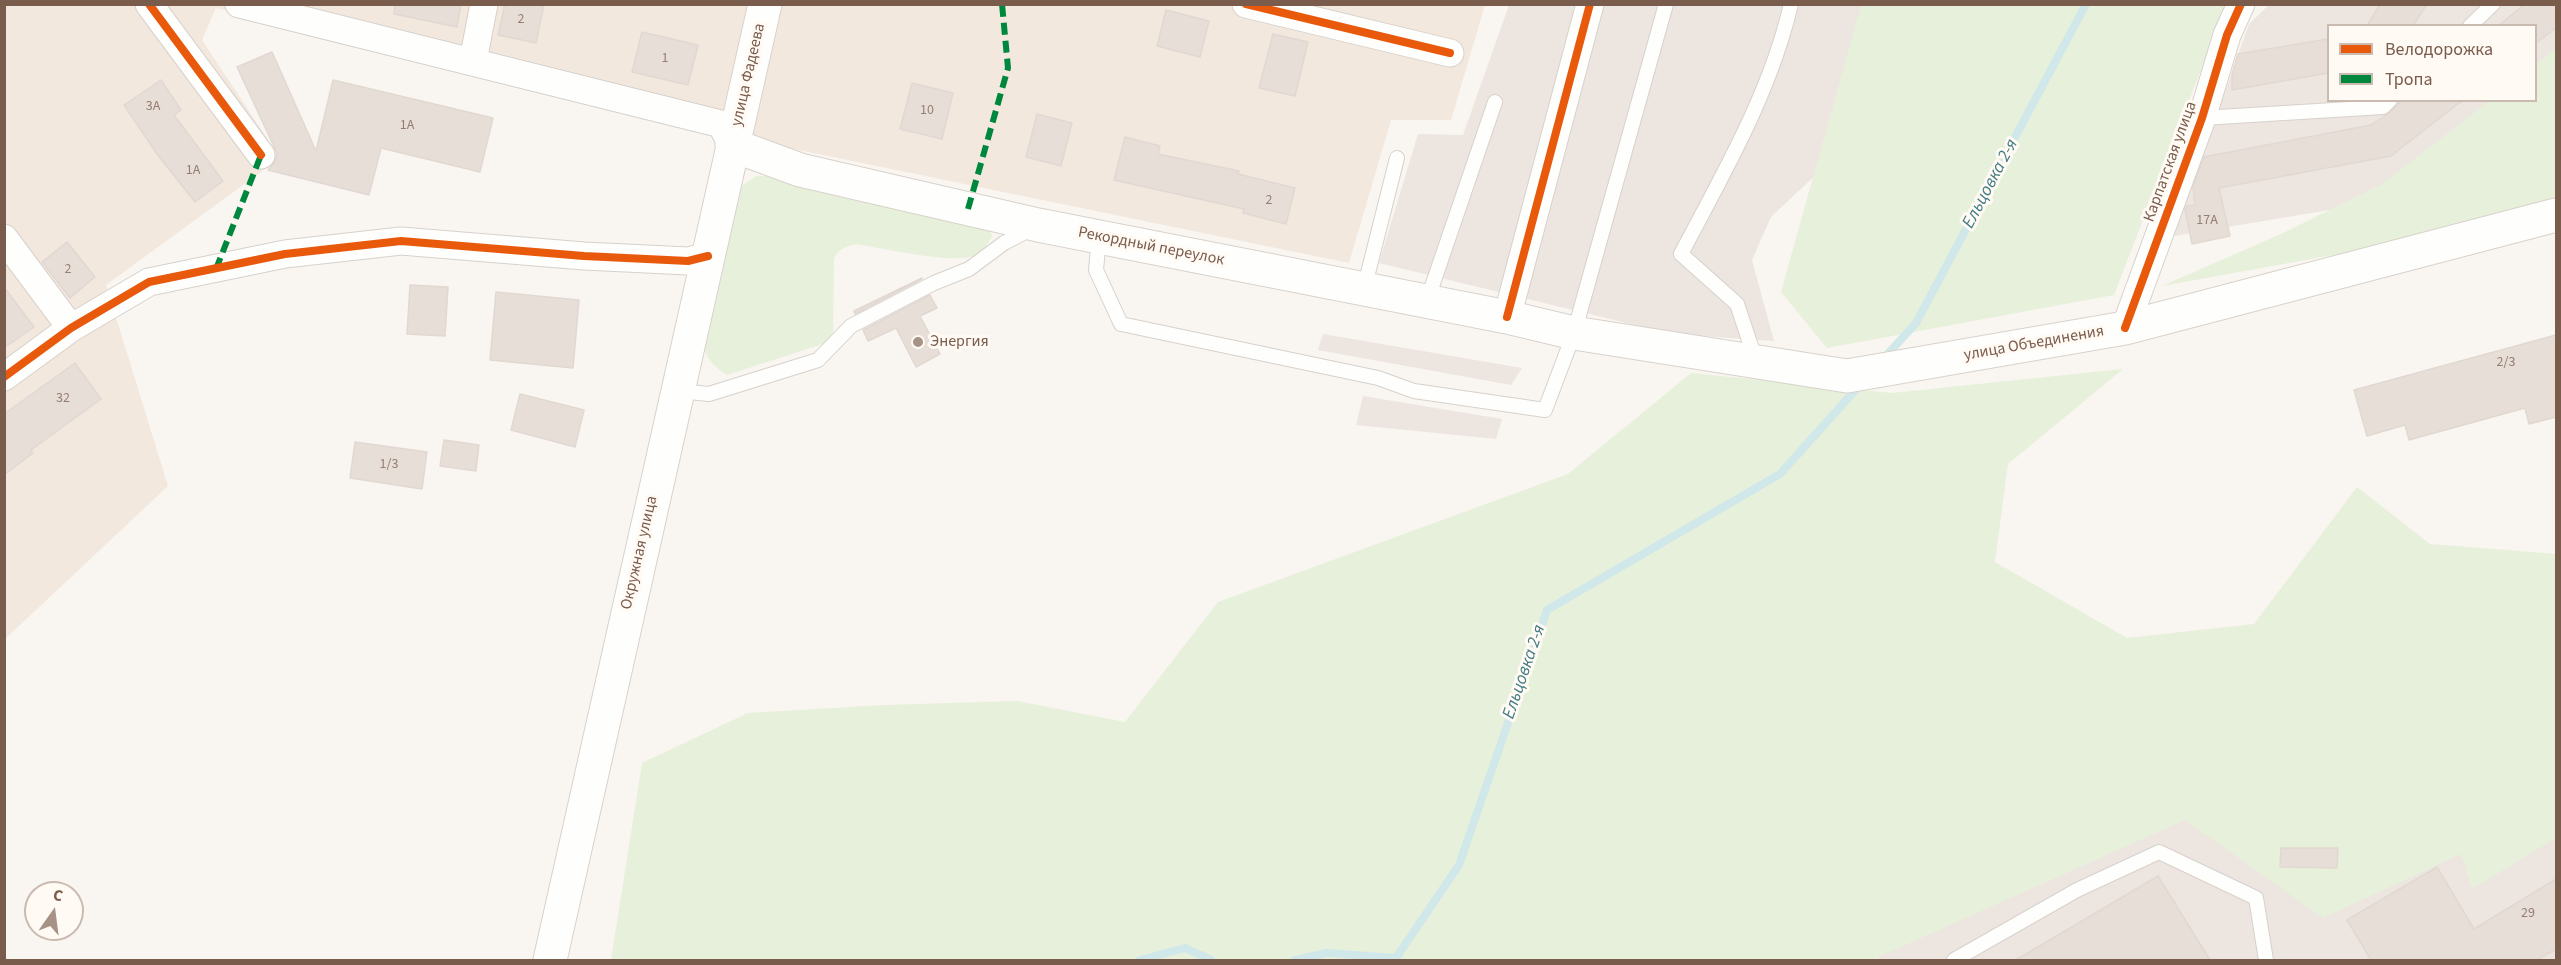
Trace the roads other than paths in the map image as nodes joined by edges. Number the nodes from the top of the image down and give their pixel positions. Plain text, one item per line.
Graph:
1 (148, 4) edge
2 (239, 4) edge
3 (484, 4) edge
4 (765, 4) edge
5 (1245, 4) edge
6 (1590, 4) edge
7 (1666, 4) edge
8 (1791, 4) edge
9 (2241, 4) edge
10 (2493, 4) edge
11 (281, 10) edge
12 (2472, 24) edge
13 (1450, 53) dead end
14 (473, 61) junction
15 (1496, 102) dead end
16 (2388, 102) edge
17 (2202, 118) junction
18 (732, 145) junction
19 (261, 156) dead end
20 (1397, 158) dead end
21 (2556, 215) edge
22 (1038, 225) junction
23 (1099, 237) junction
24 (4, 238) edge
25 (708, 256) junction
26 (1364, 289) junction
27 (1427, 301) junction
28 (1507, 317) junction
29 (71, 328) junction
30 (2125, 328) junction
31 (1574, 333) junction
32 (1756, 361) junction
33 (4, 377) edge
34 (676, 390) junction
35 (550, 960) edge
36 (1954, 960) edge
37 (2266, 960) edge

1 - 19 street
2 - 11 street
3 - 14 street
4 - 18 main road, улица Фадеева
5 - 13 street
6 - 28 street
7 - 31 lane
8 - 32 lane
9 - 17 street, Карпатская улица
10 - 12 lane
11 - 14 street
14 - 18 street
15 - 27 lane
16 - 17 lane
17 - 30 street, Карпатская улица
18 - 22 main road, Рекордный переулок
18 - 25 main road, Окружная улица
20 - 26 lane
21 - 30 main road, улица Объединения
22 - 23 main road, Рекордный переулок
22 - 34 lane
23 - 26 main road, Рекордный переулок
23 - 31 lane
24 - 29 street
25 - 29 street
25 - 34 main road, Окружная улица
26 - 27 main road, Рекордный переулок
27 - 28 main road, Рекордный переулок
28 - 31 main road, Рекордный переулок
29 - 33 street
30 - 32 main road, улица Объединения
31 - 32 main road, улица Объединения
34 - 35 main road, Окружная улица
36 - 37 lane

